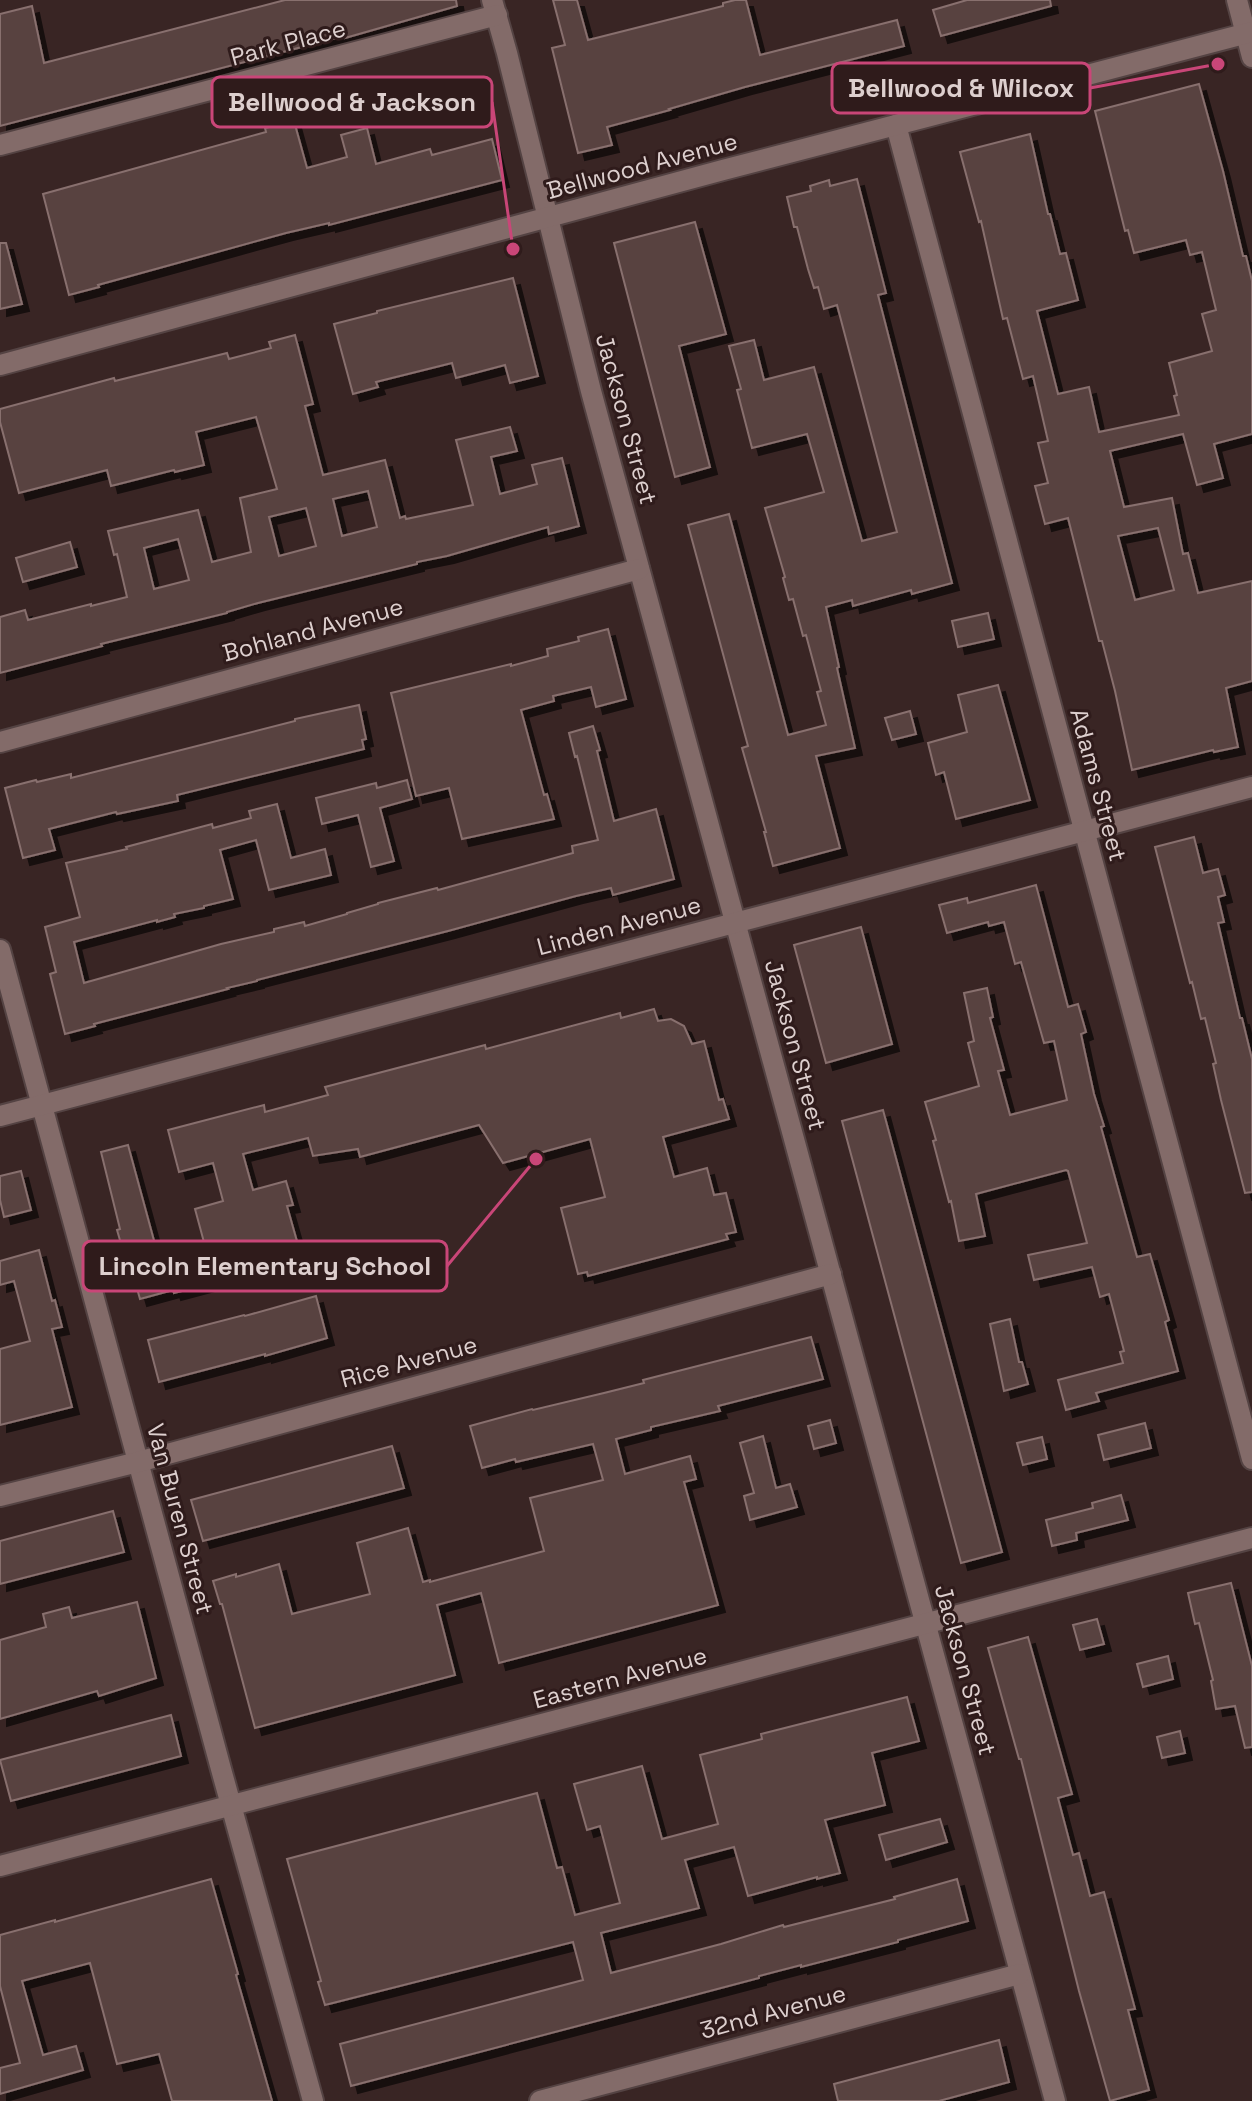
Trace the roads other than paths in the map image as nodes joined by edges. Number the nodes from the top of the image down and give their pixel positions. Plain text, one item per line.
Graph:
1 (1237, 0) edge
2 (494, 8) edge
3 (1249, 32) edge
4 (1252, 57) edge
5 (896, 125) junction
6 (0, 145) edge
7 (548, 218) junction
8 (0, 365) edge
9 (639, 569) junction
10 (0, 742) edge
11 (1252, 787) edge
12 (1084, 831) junction
13 (735, 923) junction
14 (0, 950) edge
15 (42, 1105) junction
16 (0, 1116) edge
17 (831, 1274) junction
18 (1252, 1459) edge
19 (138, 1462) junction
20 (0, 1496) edge
21 (1252, 1538) edge
22 (926, 1625) junction
23 (231, 1806) junction
24 (0, 1866) edge
25 (1020, 1974) junction
26 (313, 2101) edge
27 (540, 2101) edge
28 (1055, 2101) edge

1 - 3 street
2 - 6 street, Park Place
2 - 7 street, Jackson Street
3 - 4 street
3 - 5 street, Bellwood Avenue
5 - 7 street, Bellwood Avenue
5 - 12 street, Adams Street
7 - 8 street, Bellwood Avenue
7 - 9 street, Jackson Street
9 - 10 street, Bohland Avenue
9 - 13 street, Jackson Street
11 - 12 street, Linden Avenue
12 - 13 street, Linden Avenue
12 - 18 street, Adams Street
13 - 15 street, Linden Avenue
13 - 17 street, Jackson Street
14 - 15 street, Van Buren Street
15 - 16 street, Linden Avenue
15 - 19 street, Van Buren Street
17 - 19 street, Rice Avenue
17 - 22 street, Jackson Street
19 - 20 street, Rice Avenue
19 - 23 street, Van Buren Street
21 - 22 street, Eastern Avenue
22 - 23 street, Eastern Avenue
22 - 25 street, Jackson Street
23 - 24 street, Eastern Avenue
23 - 26 street, Van Buren Street
25 - 27 street, 32nd Avenue
25 - 28 street, Jackson Street

